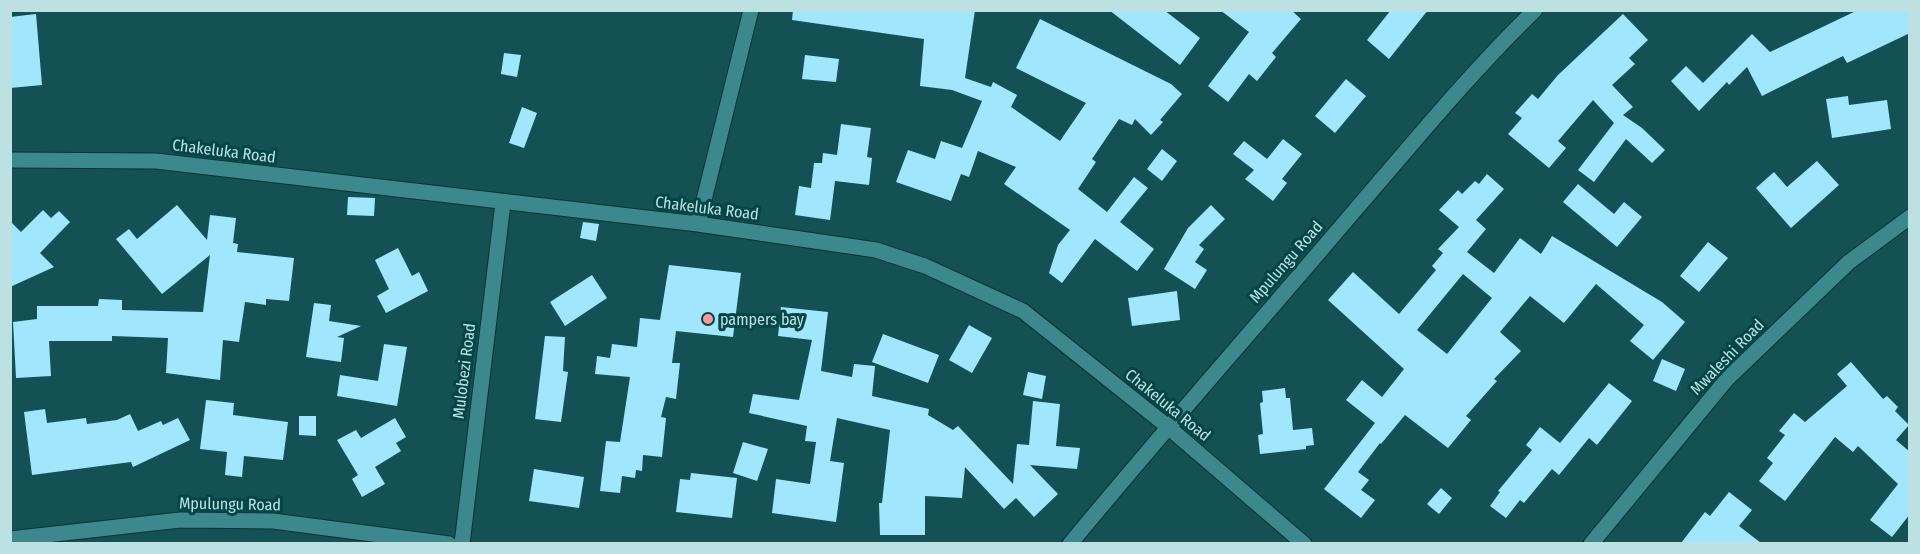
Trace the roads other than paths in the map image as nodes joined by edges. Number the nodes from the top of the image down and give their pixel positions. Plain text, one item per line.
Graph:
1 (751, 10) edge
2 (1535, 10) edge
3 (10, 160) edge
4 (502, 203) junction
5 (1910, 217) edge
6 (698, 224) junction
7 (1167, 426) junction
8 (10, 539) edge
9 (449, 543) edge
10 (462, 543) edge
11 (1070, 543) edge
12 (1304, 543) edge
13 (1592, 543) edge

1 - 6 street
2 - 7 street, Mpulungu Road
3 - 4 street, Chakeluka Road
4 - 6 street, Chakeluka Road
4 - 10 street, Mulobezi Road
5 - 13 street, Mwaleshi Road
6 - 7 street, Chakeluka Road
7 - 11 street, Mpulungu Road
7 - 12 street, Chakeluka Road
8 - 9 street, Mpulungu Road

